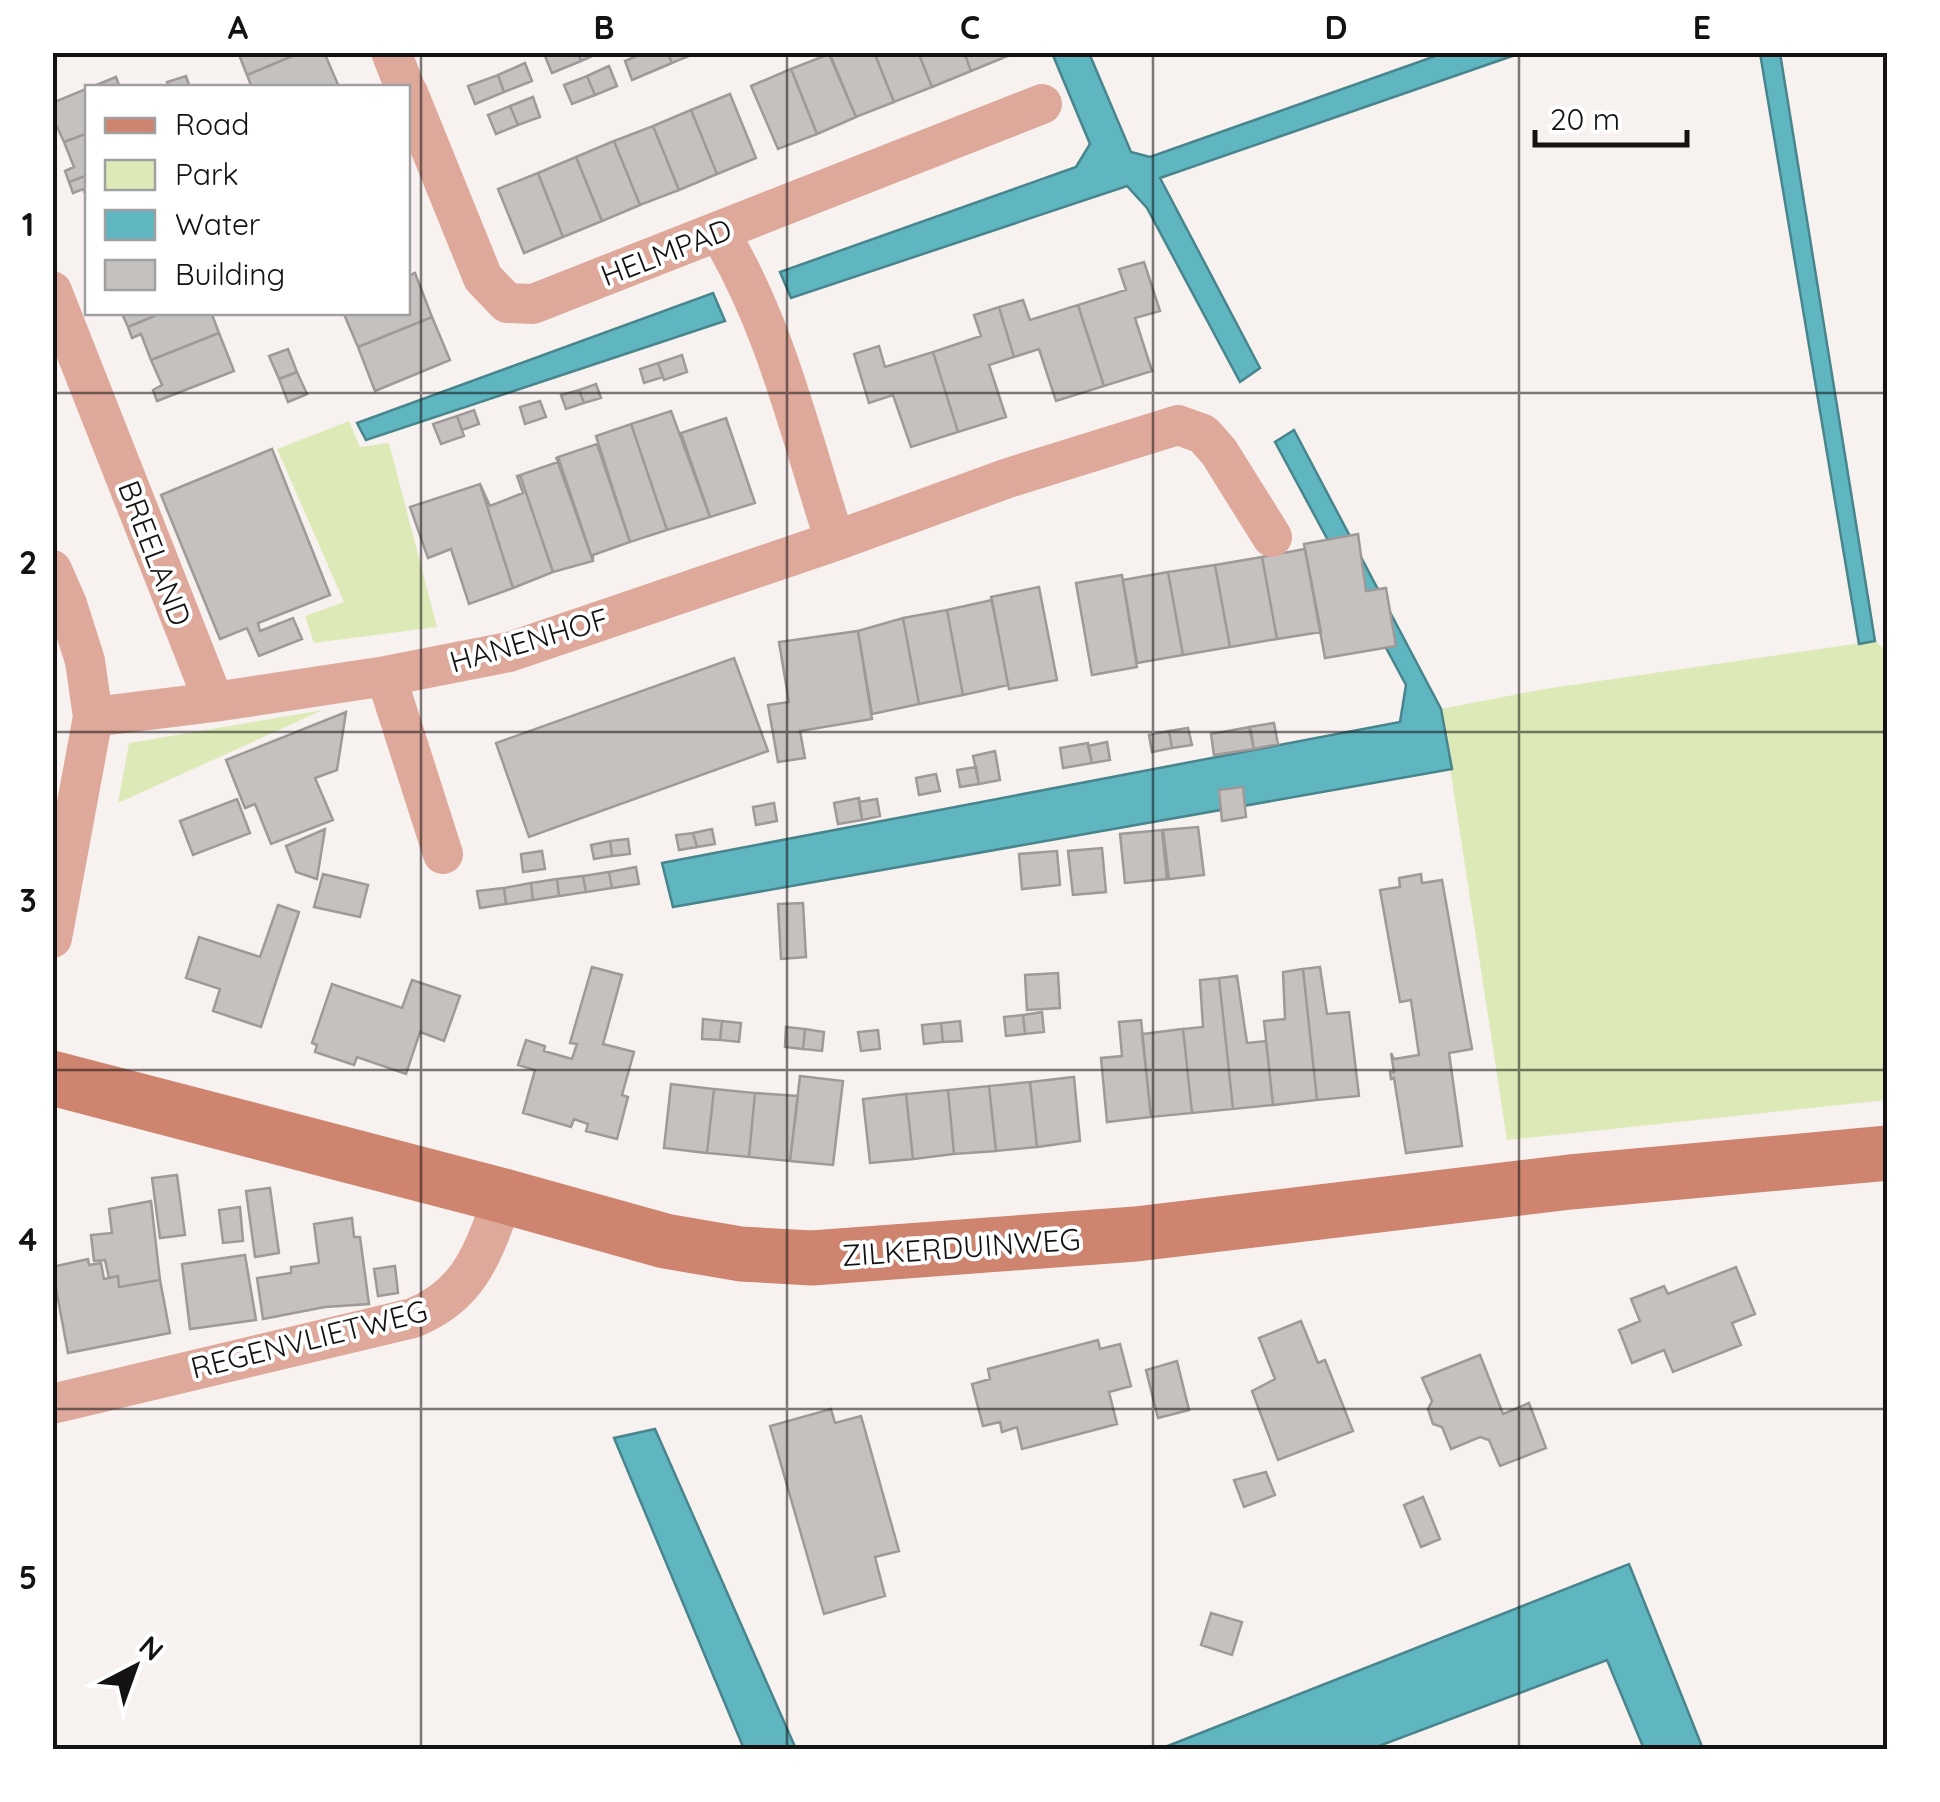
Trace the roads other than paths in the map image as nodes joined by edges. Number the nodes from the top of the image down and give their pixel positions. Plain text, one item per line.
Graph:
1 (391, 52) edge
2 (404, 85) edge
3 (410, 100) edge
4 (1042, 104) dead end
5 (719, 232) junction
6 (52, 292) edge
7 (1272, 537) dead end
8 (835, 541) junction
9 (52, 570) edge
10 (386, 676) junction
11 (214, 702) junction
12 (93, 717) junction
13 (442, 854) dead end
14 (52, 938) edge
15 (52, 1078) edge
16 (1888, 1153) edge
17 (504, 1196) junction
18 (52, 1404) edge

1 - 2 street, HELMPAD
3 - 5 street, HELMPAD
4 - 5 street, HELMPAD
5 - 8 street
6 - 11 street, BREELAND
7 - 8 street, HANENHOF
8 - 10 street, HANENHOF
9 - 12 street
10 - 11 street, HANENHOF
10 - 13 street
11 - 12 street
12 - 14 street
15 - 17 street, ZILKERDUINWEG
16 - 17 street, ZILKERDUINWEG
17 - 18 street, REGENVLIETWEG

